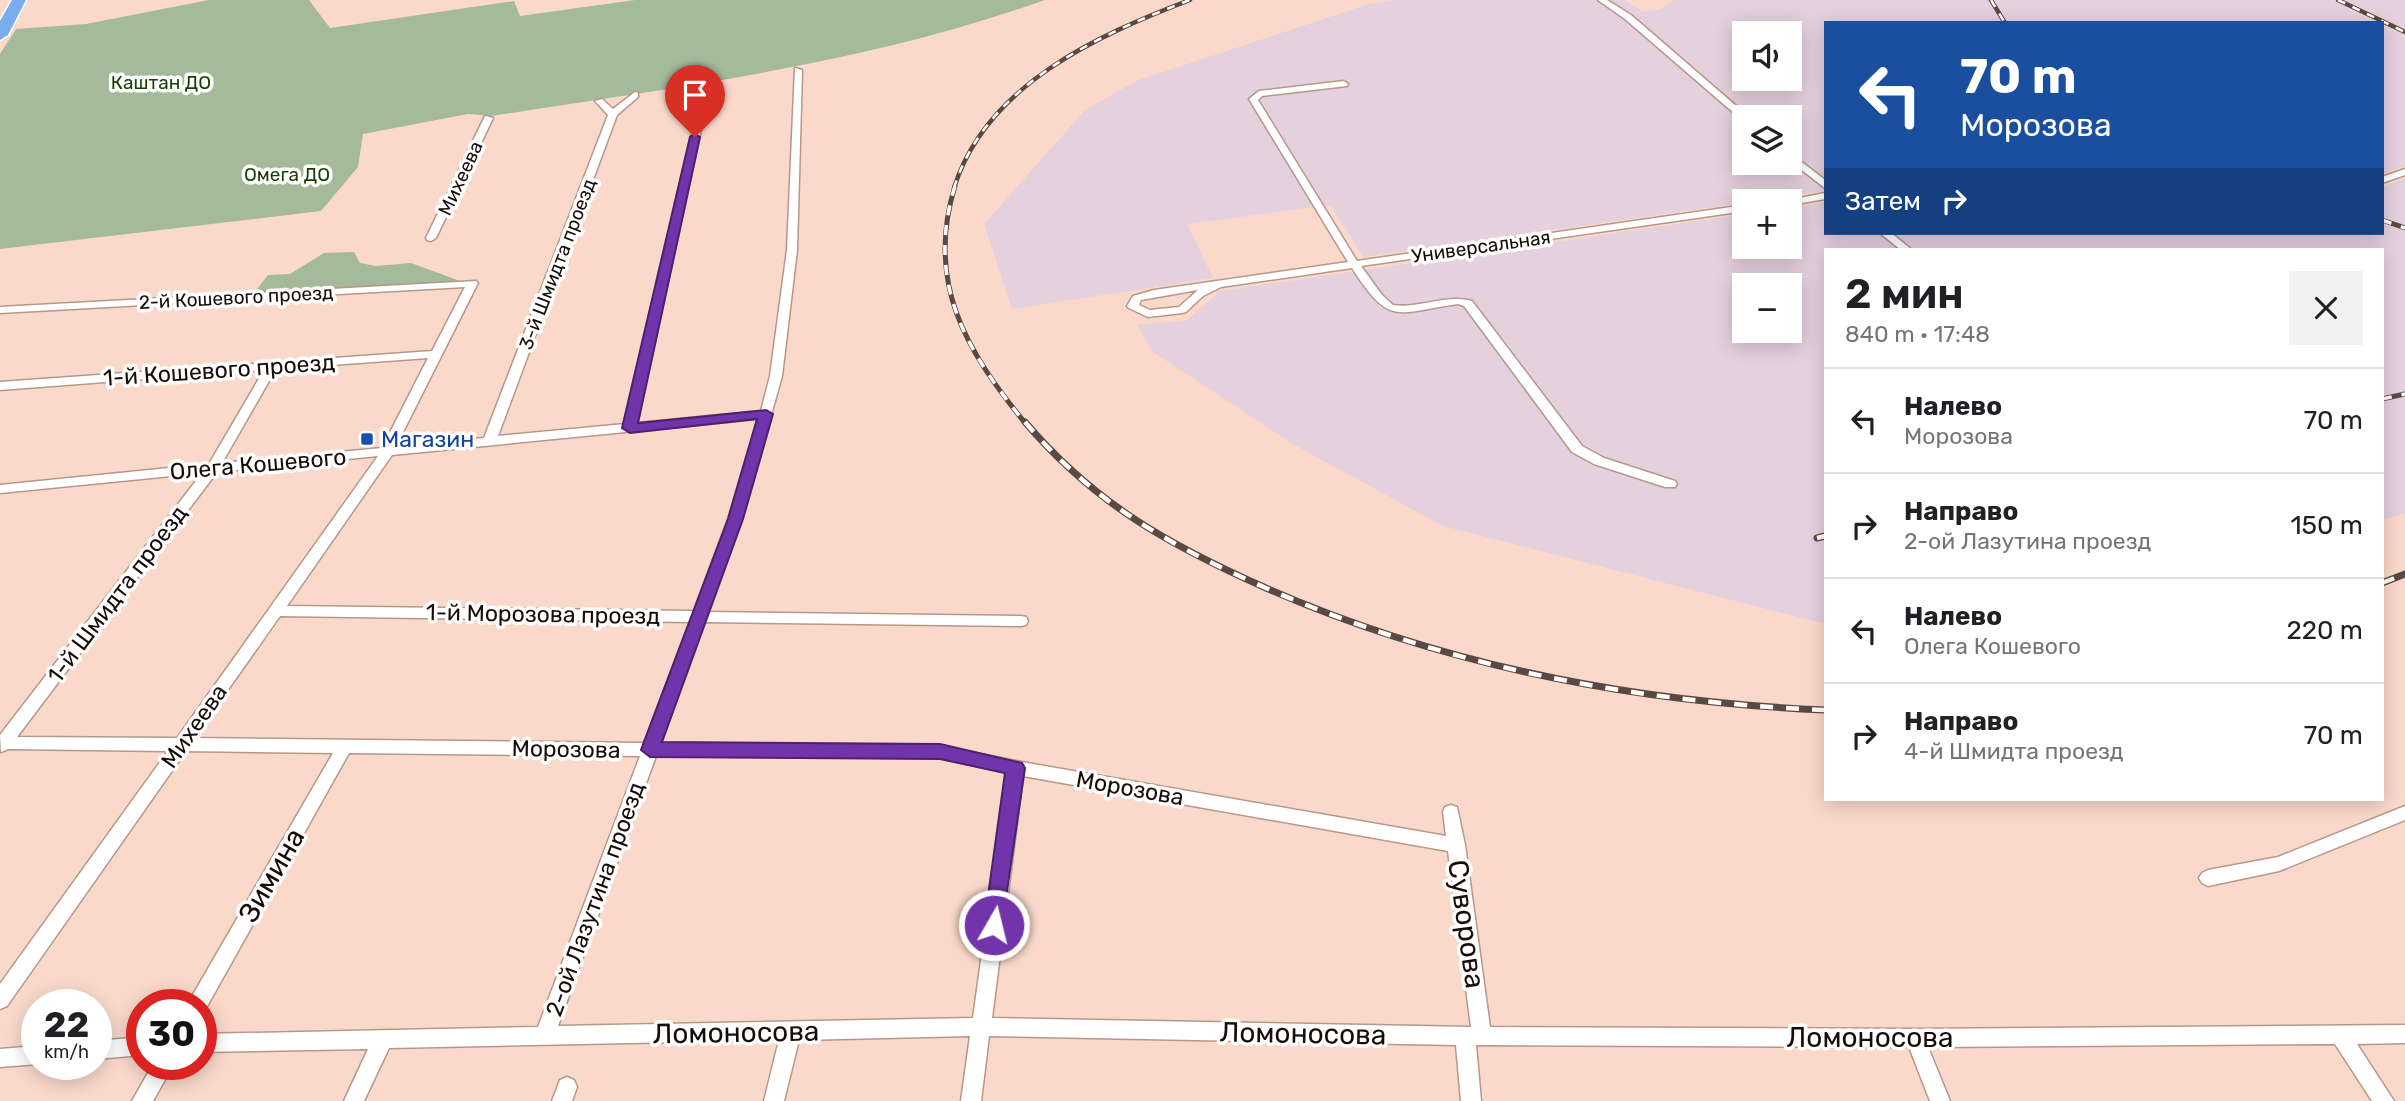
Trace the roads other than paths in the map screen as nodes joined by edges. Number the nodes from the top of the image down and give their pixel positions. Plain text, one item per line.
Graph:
1 (19, 0) edge
2 (1602, 0) edge
3 (0, 35) edge
4 (798, 70) dead end
5 (707, 84) dead end
6 (1345, 84) dead end
7 (635, 95) dead end
8 (598, 101) dead end
9 (1732, 107) edge
10 (613, 114) junction
11 (488, 118) dead end
12 (1802, 166) edge
13 (2405, 172) edge
14 (2384, 179) edge
15 (1824, 184) edge
16 (1824, 197) edge
17 (1802, 200) edge
18 (1732, 210) edge
19 (1888, 235) edge
20 (431, 238) dead end
21 (1904, 248) edge
22 (1354, 265) junction
23 (1218, 284) junction
24 (0, 310) edge
25 (437, 354) junction
26 (272, 366) junction
27 (0, 386) edge
28 (766, 414) junction
29 (630, 428) junction
30 (489, 442) junction
31 (388, 452) junction
32 (213, 468) junction
33 (1670, 484) dead end
34 (0, 489) edge
35 (275, 611) junction
36 (700, 616) junction
37 (1021, 621) dead end
38 (2, 745) edge
39 (181, 745) junction
40 (345, 746) junction
41 (650, 750) junction
42 (1016, 768) junction
43 (1451, 812) dead end
44 (2405, 813) edge
45 (1456, 845) junction
46 (2208, 878) dead end
47 (207, 989) edge
48 (0, 1000) edge
49 (981, 1027) junction
50 (791, 1031) junction
51 (2339, 1033) junction
52 (2405, 1034) edge
53 (1474, 1036) junction
54 (544, 1037) junction
55 (1915, 1038) junction
56 (383, 1039) junction
57 (217, 1043) edge
58 (21, 1056) edge
59 (0, 1058) edge
60 (154, 1080) edge
61 (142, 1101) edge
62 (354, 1101) edge
63 (774, 1101) edge
64 (971, 1101) edge
65 (1472, 1101) edge
66 (1940, 1101) edge
67 (2384, 1101) edge

1 - 3 highway
2 - 9 street
4 - 28 street, 2-ой Лазутина проезд
5 - 29 street
6 - 22 street
7 - 10 street, 3-й Шмидта проезд
8 - 10 street
10 - 30 street, 3-й Шмидта проезд
11 - 20 street, Михеева
12 - 15 street
13 - 14 street
16 - 17 street
18 - 22 street, Универсальная
19 - 21 street
22 - 23 street, Универсальная
22 - 33 street
23 - 23 street, Универсальная
24 - 25 street, 2-й Кошевого проезд
25 - 26 street, 1-й Кошевого проезд
25 - 31 street
26 - 27 street, 1-й Кошевого проезд
26 - 32 street, 1-й Шмидта проезд
28 - 29 street, Олега Кошевого
28 - 36 street, 2-ой Лазутина проезд
29 - 30 street, Олега Кошевого
30 - 31 street, Олега Кошевого
31 - 32 street, Олега Кошевого
31 - 35 street, Михеева
32 - 34 street, Олега Кошевого
32 - 38 street, 1-й Шмидта проезд
35 - 36 street, 1-й Морозова проезд
35 - 39 street, Михеева
36 - 37 street, 1-й Морозова проезд
36 - 41 street, 2-ой Лазутина проезд
38 - 39 street, Морозова
39 - 40 street, Морозова
39 - 48 street, Михеева
40 - 41 street, Морозова
40 - 47 street, Зимина
41 - 42 street, Морозова
41 - 54 street, 2-ой Лазутина проезд
42 - 45 street, Морозова
42 - 49 street
43 - 45 street, Суворова
44 - 46 street
45 - 53 street, Суворова
49 - 50 street, Ломоносова
49 - 53 street, Ломоносова
49 - 64 street
50 - 54 street, Ломоносова
50 - 63 street
51 - 52 street, Ломоносова
51 - 55 street, Ломоносова
51 - 67 street
53 - 55 street, Ломоносова
53 - 65 street, Суворова
54 - 56 street, Ломоносова
55 - 66 street
56 - 57 street, Ломоносова
56 - 62 street
58 - 59 street
60 - 61 street

